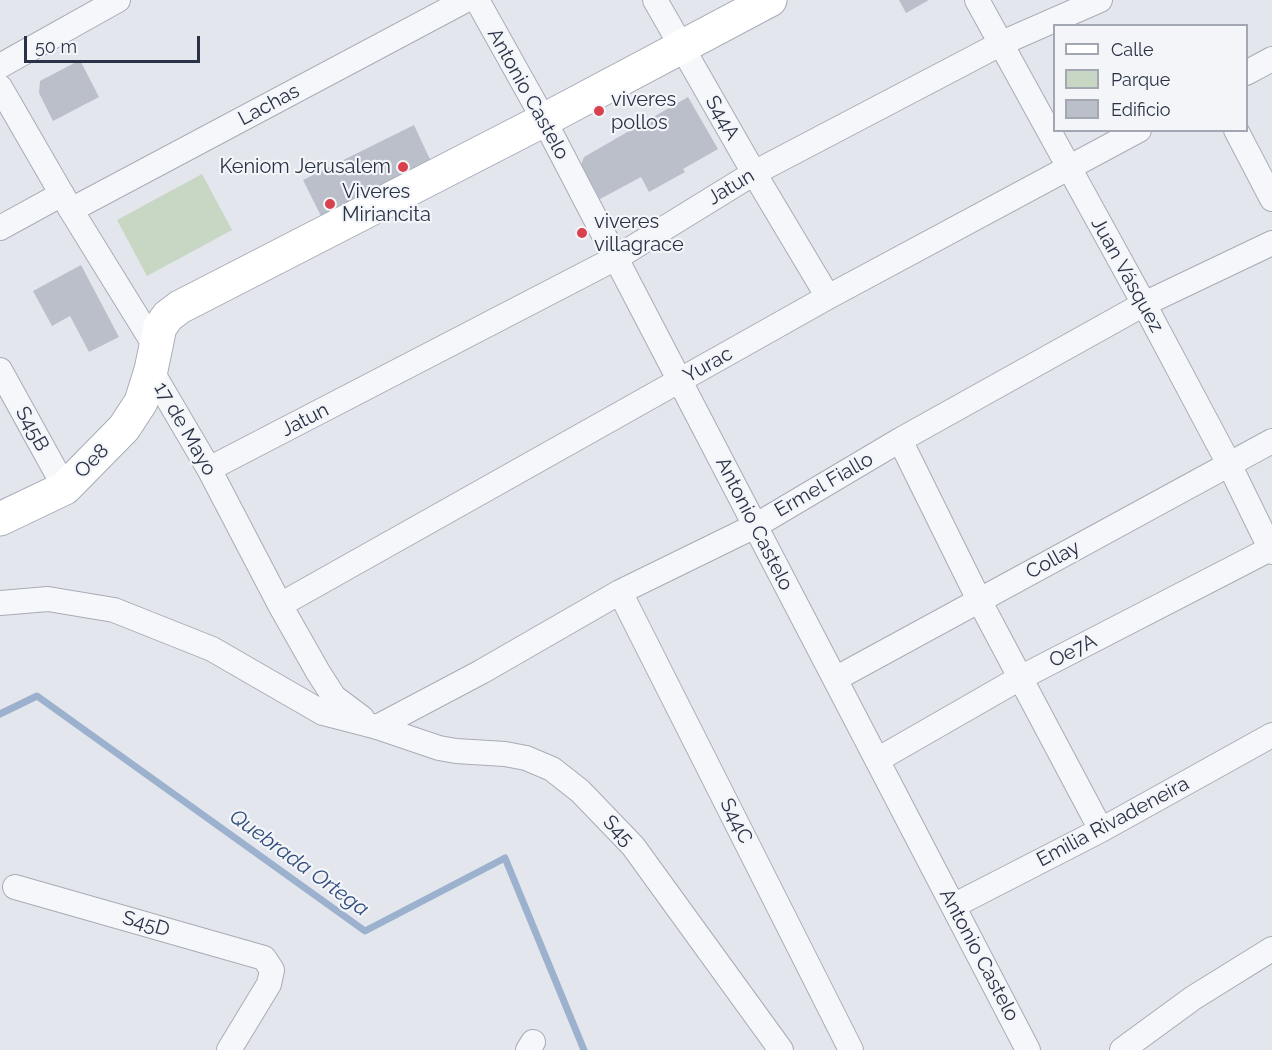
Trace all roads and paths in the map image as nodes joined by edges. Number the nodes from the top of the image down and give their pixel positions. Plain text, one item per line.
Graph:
1 (118, 0) edge
2 (466, 0) edge
3 (477, 0) edge
4 (656, 0) edge
5 (770, 0) edge
6 (977, 0) edge
7 (1090, 12) edge
8 (1056, 24) edge
9 (1053, 25) edge
10 (1002, 43) junction
11 (682, 47) junction
12 (1272, 59) edge
13 (0, 66) edge
14 (1248, 72) edge
15 (0, 87) edge
16 (544, 120) junction
17 (1135, 132) edge
18 (1237, 132) edge
19 (1069, 168) junction
20 (754, 173) junction
21 (1272, 199) edge
22 (66, 202) junction
23 (0, 228) edge
24 (1272, 243) edge
25 (615, 258) junction
26 (828, 297) junction
27 (1144, 304) junction
28 (153, 358) junction
29 (0, 370) edge
30 (680, 381) junction
31 (900, 440) junction
32 (1272, 441) edge
33 (1229, 464) junction
34 (209, 470) junction
35 (65, 488) junction
36 (0, 519) edge
37 (755, 525) junction
38 (1271, 550) edge
39 (620, 592) junction
40 (979, 600) junction
41 (0, 603) edge
42 (280, 605) junction
43 (1020, 678) junction
44 (835, 679) junction
45 (377, 727) junction
46 (1272, 735) edge
47 (877, 760) junction
48 (1101, 830) junction
49 (15, 887) dead end
50 (953, 906) junction
51 (1272, 949) edge
52 (230, 1050) edge
53 (781, 1050) edge
54 (851, 1050) edge
55 (1028, 1050) edge
56 (1122, 1050) edge

1 - 13 street
2 - 22 street, Lachas
3 - 16 street, Antonio Castelo
4 - 11 street, S44A
5 - 11 street, Oe8
6 - 10 street, Juan Vásquez
7 - 8 street, Jatun
9 - 10 street, Jatun
10 - 19 street, Juan Vásquez
10 - 20 street, Jatun
11 - 16 street, Oe8
11 - 20 street, S44A
12 - 14 street
15 - 22 street, 17 de Mayo
16 - 25 street, Antonio Castelo
16 - 28 street, Oe8
17 - 19 street, Yurac
18 - 21 street
19 - 26 street, Yurac
19 - 27 street, Juan Vásquez
20 - 25 street, Jatun
20 - 26 street, S44A
22 - 23 street, Lachas
22 - 28 street, 17 de Mayo
24 - 27 street, Ermel Fiallo
25 - 30 street, Antonio Castelo
25 - 34 street, Jatun
26 - 30 street, Yurac
27 - 31 street, Ermel Fiallo
27 - 33 street, Juan Vásquez
28 - 34 street, 17 de Mayo
28 - 35 street, Oe8
29 - 35 street, S45B
30 - 37 street, Antonio Castelo
30 - 42 street, Yurac
31 - 37 street, Ermel Fiallo
31 - 40 street
32 - 33 street, Collay
33 - 38 street, Juan Vásquez
33 - 40 street, Collay
34 - 42 street, 17 de Mayo
35 - 36 street, Oe8
37 - 39 street, Ermel Fiallo
37 - 44 street, Antonio Castelo
38 - 43 street, Oe7A
39 - 45 street, Ermel Fiallo
39 - 54 street, S44C
40 - 43 street
40 - 44 street, Collay
41 - 45 street
42 - 45 street, 17 de Mayo
43 - 47 street, Oe7A
43 - 48 street
44 - 47 street, Antonio Castelo
45 - 53 street, S45
46 - 48 street, Emilia Rivadeneira
47 - 50 street, Antonio Castelo
48 - 50 street, Emilia Rivadeneira
49 - 52 street, S45D
50 - 55 street, Antonio Castelo
51 - 56 street

